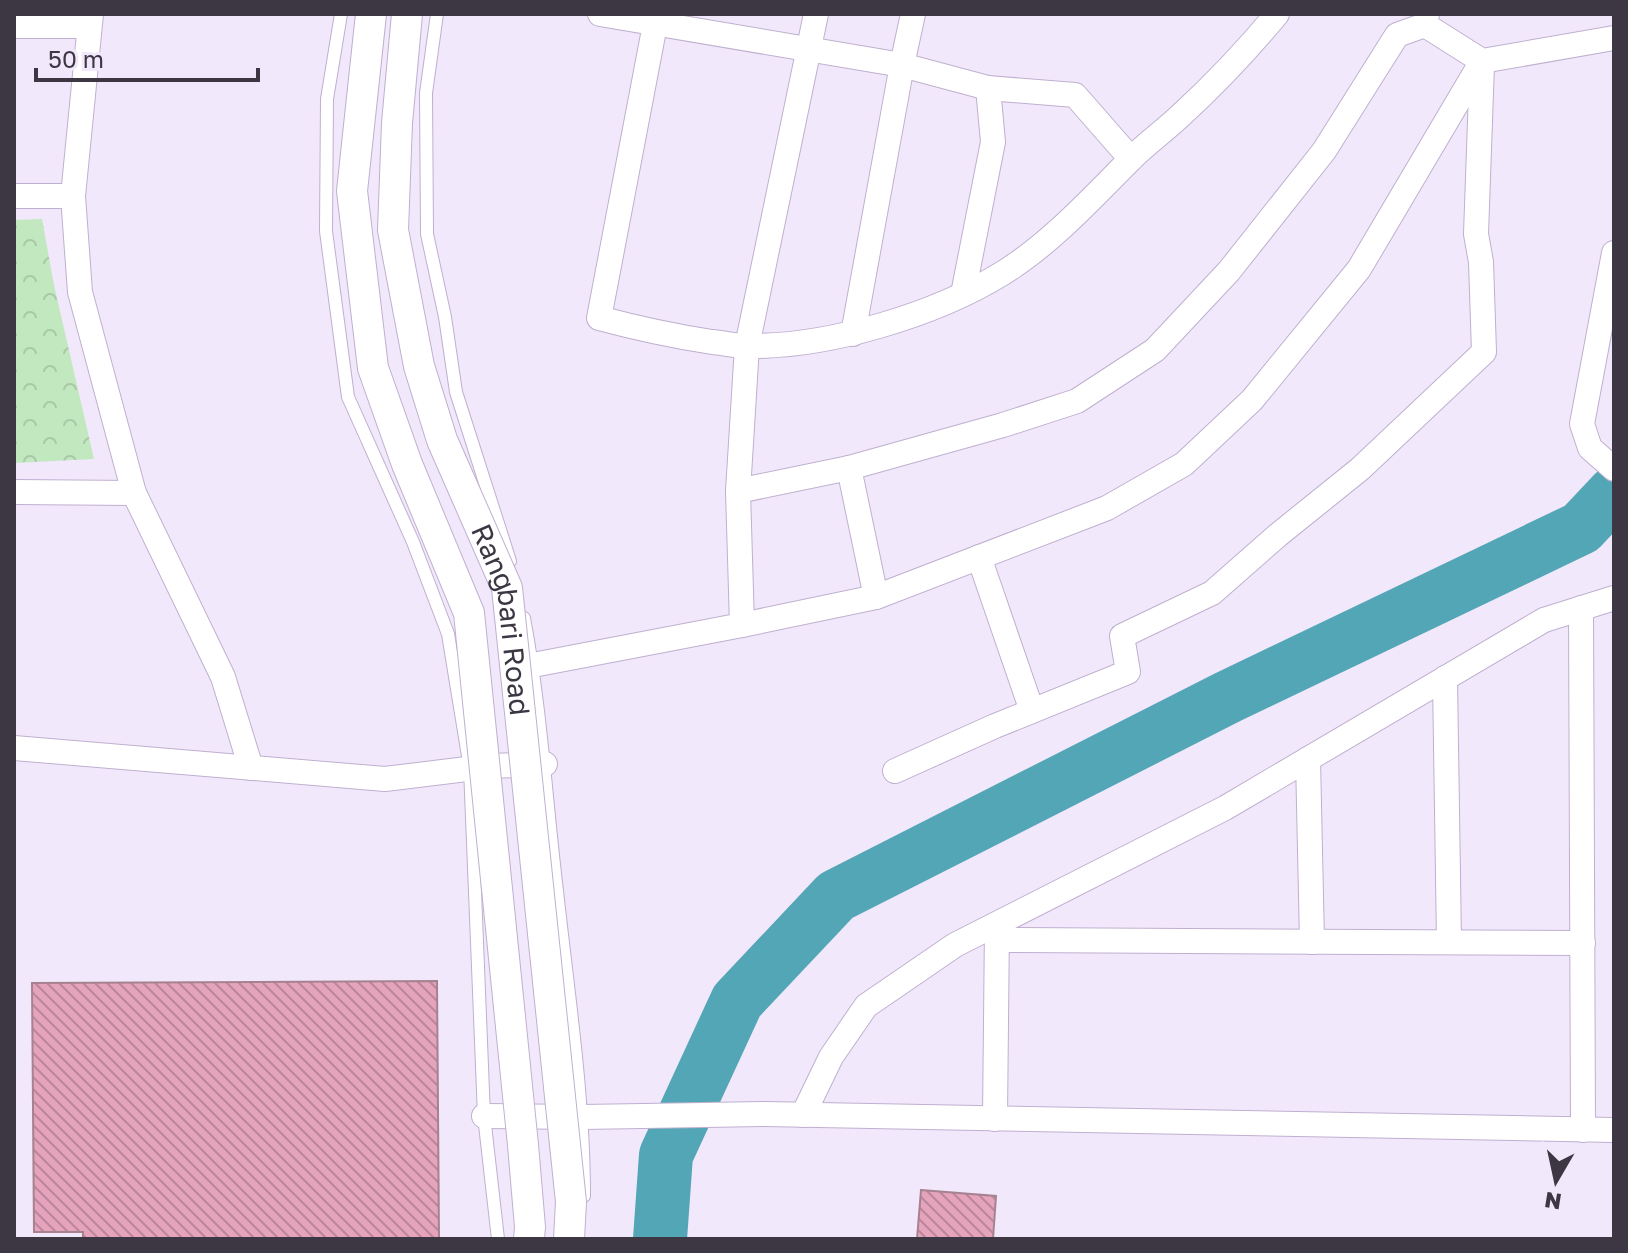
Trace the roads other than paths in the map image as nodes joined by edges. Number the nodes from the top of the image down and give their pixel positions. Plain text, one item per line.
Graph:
1 (341, 14) edge
2 (371, 14) edge
3 (407, 14) edge
4 (437, 14) edge
5 (600, 14) edge
6 (816, 14) edge
7 (913, 14) edge
8 (1277, 14) edge
9 (656, 19) edge
10 (1426, 19) edge
11 (90, 20) edge
12 (14, 26) edge
13 (1614, 38) edge
14 (807, 50) junction
15 (1482, 61) junction
16 (902, 65) junction
17 (988, 88) junction
18 (1131, 159) junction
19 (14, 196) edge
20 (73, 196) junction
21 (1614, 253) edge
22 (963, 294) junction
23 (853, 334) junction
24 (747, 346) junction
25 (849, 468) junction
26 (1614, 469) edge
27 (738, 491) junction
28 (14, 492) edge
29 (134, 493) junction
30 (979, 557) junction
31 (876, 597) junction
32 (1614, 598) edge
33 (1581, 608) junction
34 (742, 625) junction
35 (533, 665) junction
36 (1445, 678) junction
37 (1032, 711) junction
38 (14, 748) edge
39 (1308, 759) junction
40 (545, 764) junction
41 (251, 768) junction
42 (470, 768) junction
43 (895, 771) dead end
44 (997, 932) junction
45 (1312, 942) junction
46 (1449, 942) junction
47 (1583, 943) junction
48 (803, 1115) junction
49 (484, 1116) junction
50 (587, 1117) junction
51 (995, 1119) junction
52 (1583, 1130) junction
53 (1614, 1130) edge
54 (584, 1209) dead end
55 (498, 1239) edge
56 (529, 1239) edge
57 (569, 1239) edge

1 - 42 lane
2 - 56 street, Rangbari Road, bridge
3 - 57 street, Rangbari Road, bridge
4 - 35 lane
5 - 9 street
6 - 14 street
7 - 16 street
8 - 18 street
9 - 14 street
9 - 24 street
10 - 15 street
10 - 25 street
11 - 12 street
11 - 20 street
13 - 15 street
14 - 16 street
14 - 24 street
15 - 30 street
15 - 37 street
16 - 17 street
16 - 23 street
17 - 18 street
17 - 22 street
18 - 22 street
19 - 20 street
20 - 29 street
21 - 26 street
22 - 23 street
23 - 24 street
24 - 27 street
25 - 27 street
25 - 31 street
27 - 34 street
28 - 29 street
29 - 41 street
30 - 31 street
30 - 37 street
31 - 34 street
32 - 33 street
33 - 36 street
33 - 47 street
34 - 35 street
35 - 40 lane
36 - 39 street
36 - 46 street
37 - 43 street
38 - 41 street
39 - 44 street
39 - 45 street
40 - 42 street
40 - 50 lane
41 - 42 street
42 - 49 lane
44 - 45 street
44 - 48 street
44 - 51 street
45 - 46 street
46 - 47 street
47 - 52 street
48 - 50 street
48 - 51 street
49 - 50 street
49 - 55 lane
50 - 54 lane
51 - 52 street
52 - 53 street

